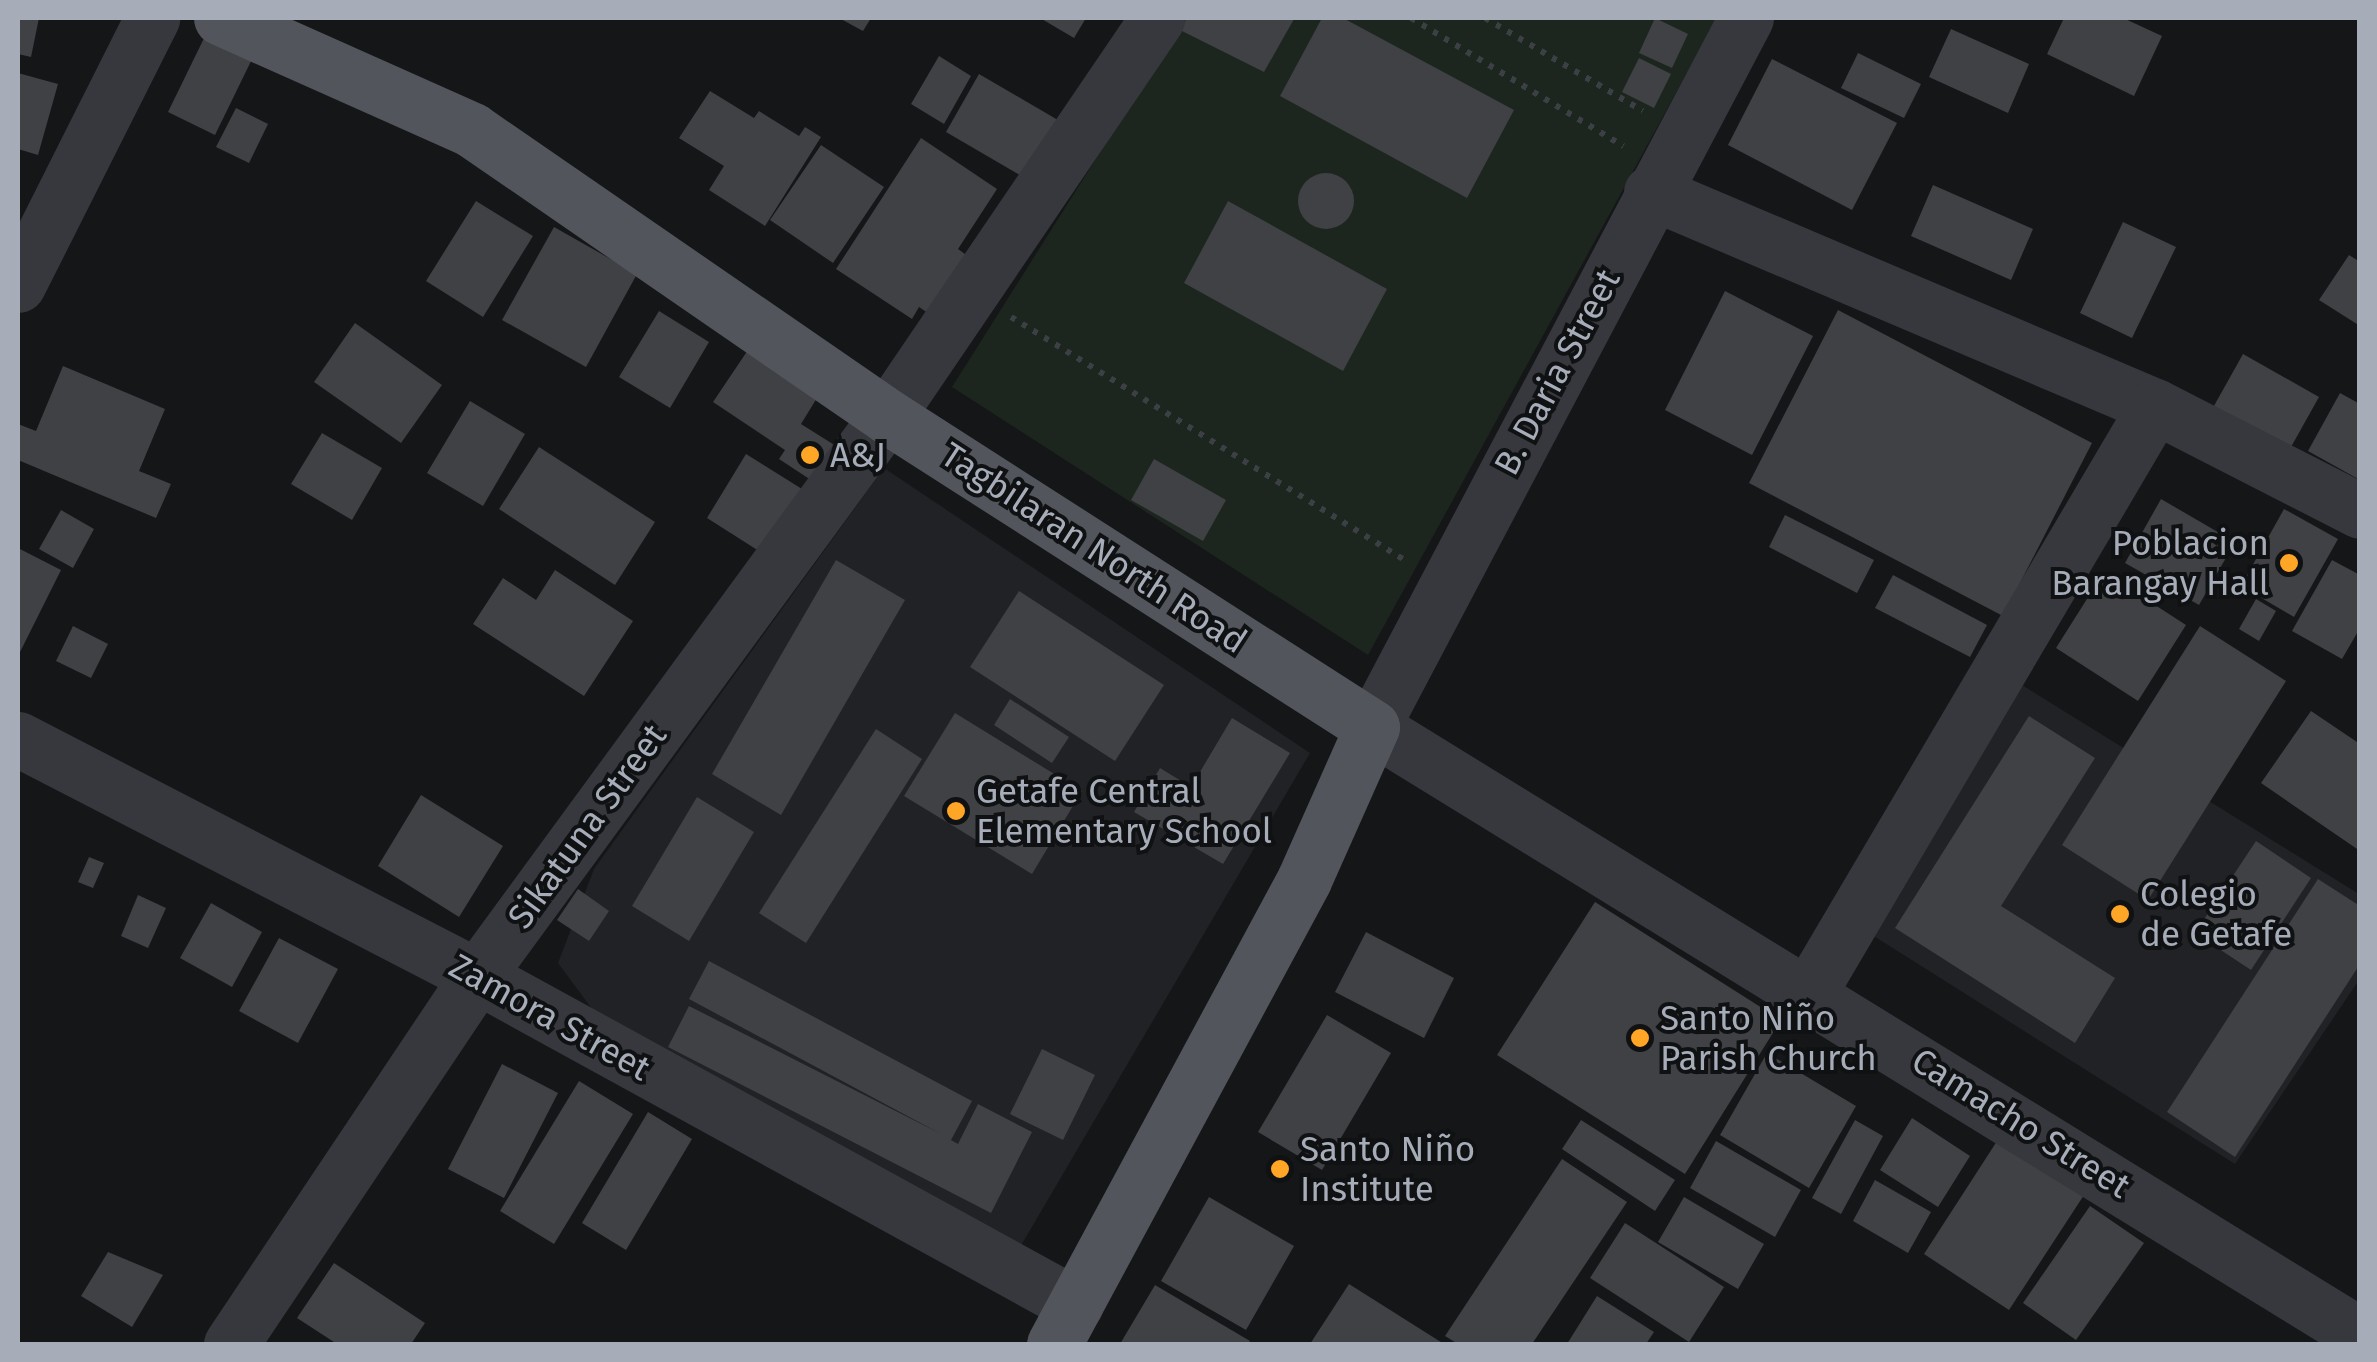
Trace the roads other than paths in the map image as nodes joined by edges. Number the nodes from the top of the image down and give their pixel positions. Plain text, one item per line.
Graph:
1 (152, 18) edge
2 (221, 18) edge
3 (1157, 18) edge
4 (1746, 18) edge
5 (1665, 166) junction
6 (18, 284) edge
7 (2155, 406) junction
8 (887, 416) junction
9 (2360, 511) edge
10 (1372, 728) junction
11 (18, 739) edge
12 (477, 976) junction
13 (1810, 991) junction
14 (1065, 1325) edge
15 (2360, 1336) edge
16 (231, 1344) edge

1 - 6 street
2 - 8 main road, Tagbilaran North Road
3 - 8 street, Sikatuna Street
4 - 5 street, B. Daria Street
5 - 7 street
5 - 10 street, B. Daria Street
7 - 9 street
7 - 13 street
8 - 10 main road, Tagbilaran North Road
8 - 12 street, Sikatuna Street
10 - 13 street, Camacho Street
10 - 14 main road
11 - 12 street, Zamora Street
12 - 14 street, Zamora Street
12 - 16 street, Sikatuna Street
13 - 15 street, Camacho Street

